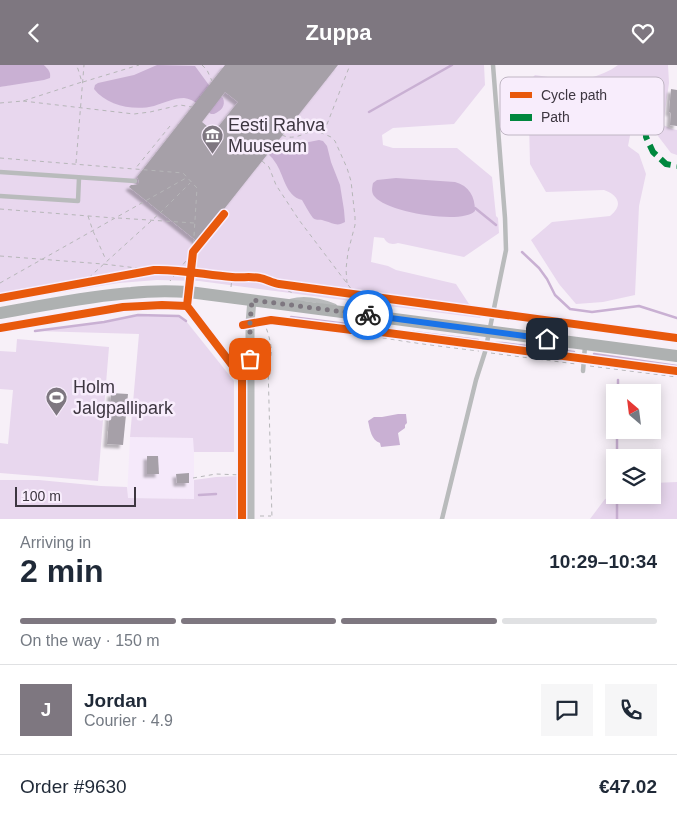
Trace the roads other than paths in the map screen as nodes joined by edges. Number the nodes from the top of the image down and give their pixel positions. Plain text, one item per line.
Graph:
1 (493, 65) edge
2 (0, 172) edge
3 (79, 178) junction
4 (134, 181) dead end
5 (0, 195) edge
6 (252, 300) junction
7 (0, 313) edge
8 (356, 313) junction
9 (428, 323) junction
10 (398, 325) dead end
11 (408, 327) dead end
12 (489, 331) junction
13 (586, 344) junction
14 (677, 356) edge
15 (583, 371) dead end
16 (250, 517) edge
17 (442, 519) edge

1 - 12 lane
2 - 3 lane
3 - 4 lane
3 - 5 lane
6 - 7 street
6 - 8 street
6 - 16 street
8 - 9 street
8 - 10 lane
9 - 11 lane
9 - 12 street
12 - 13 street
12 - 17 lane
13 - 14 street
13 - 15 lane

